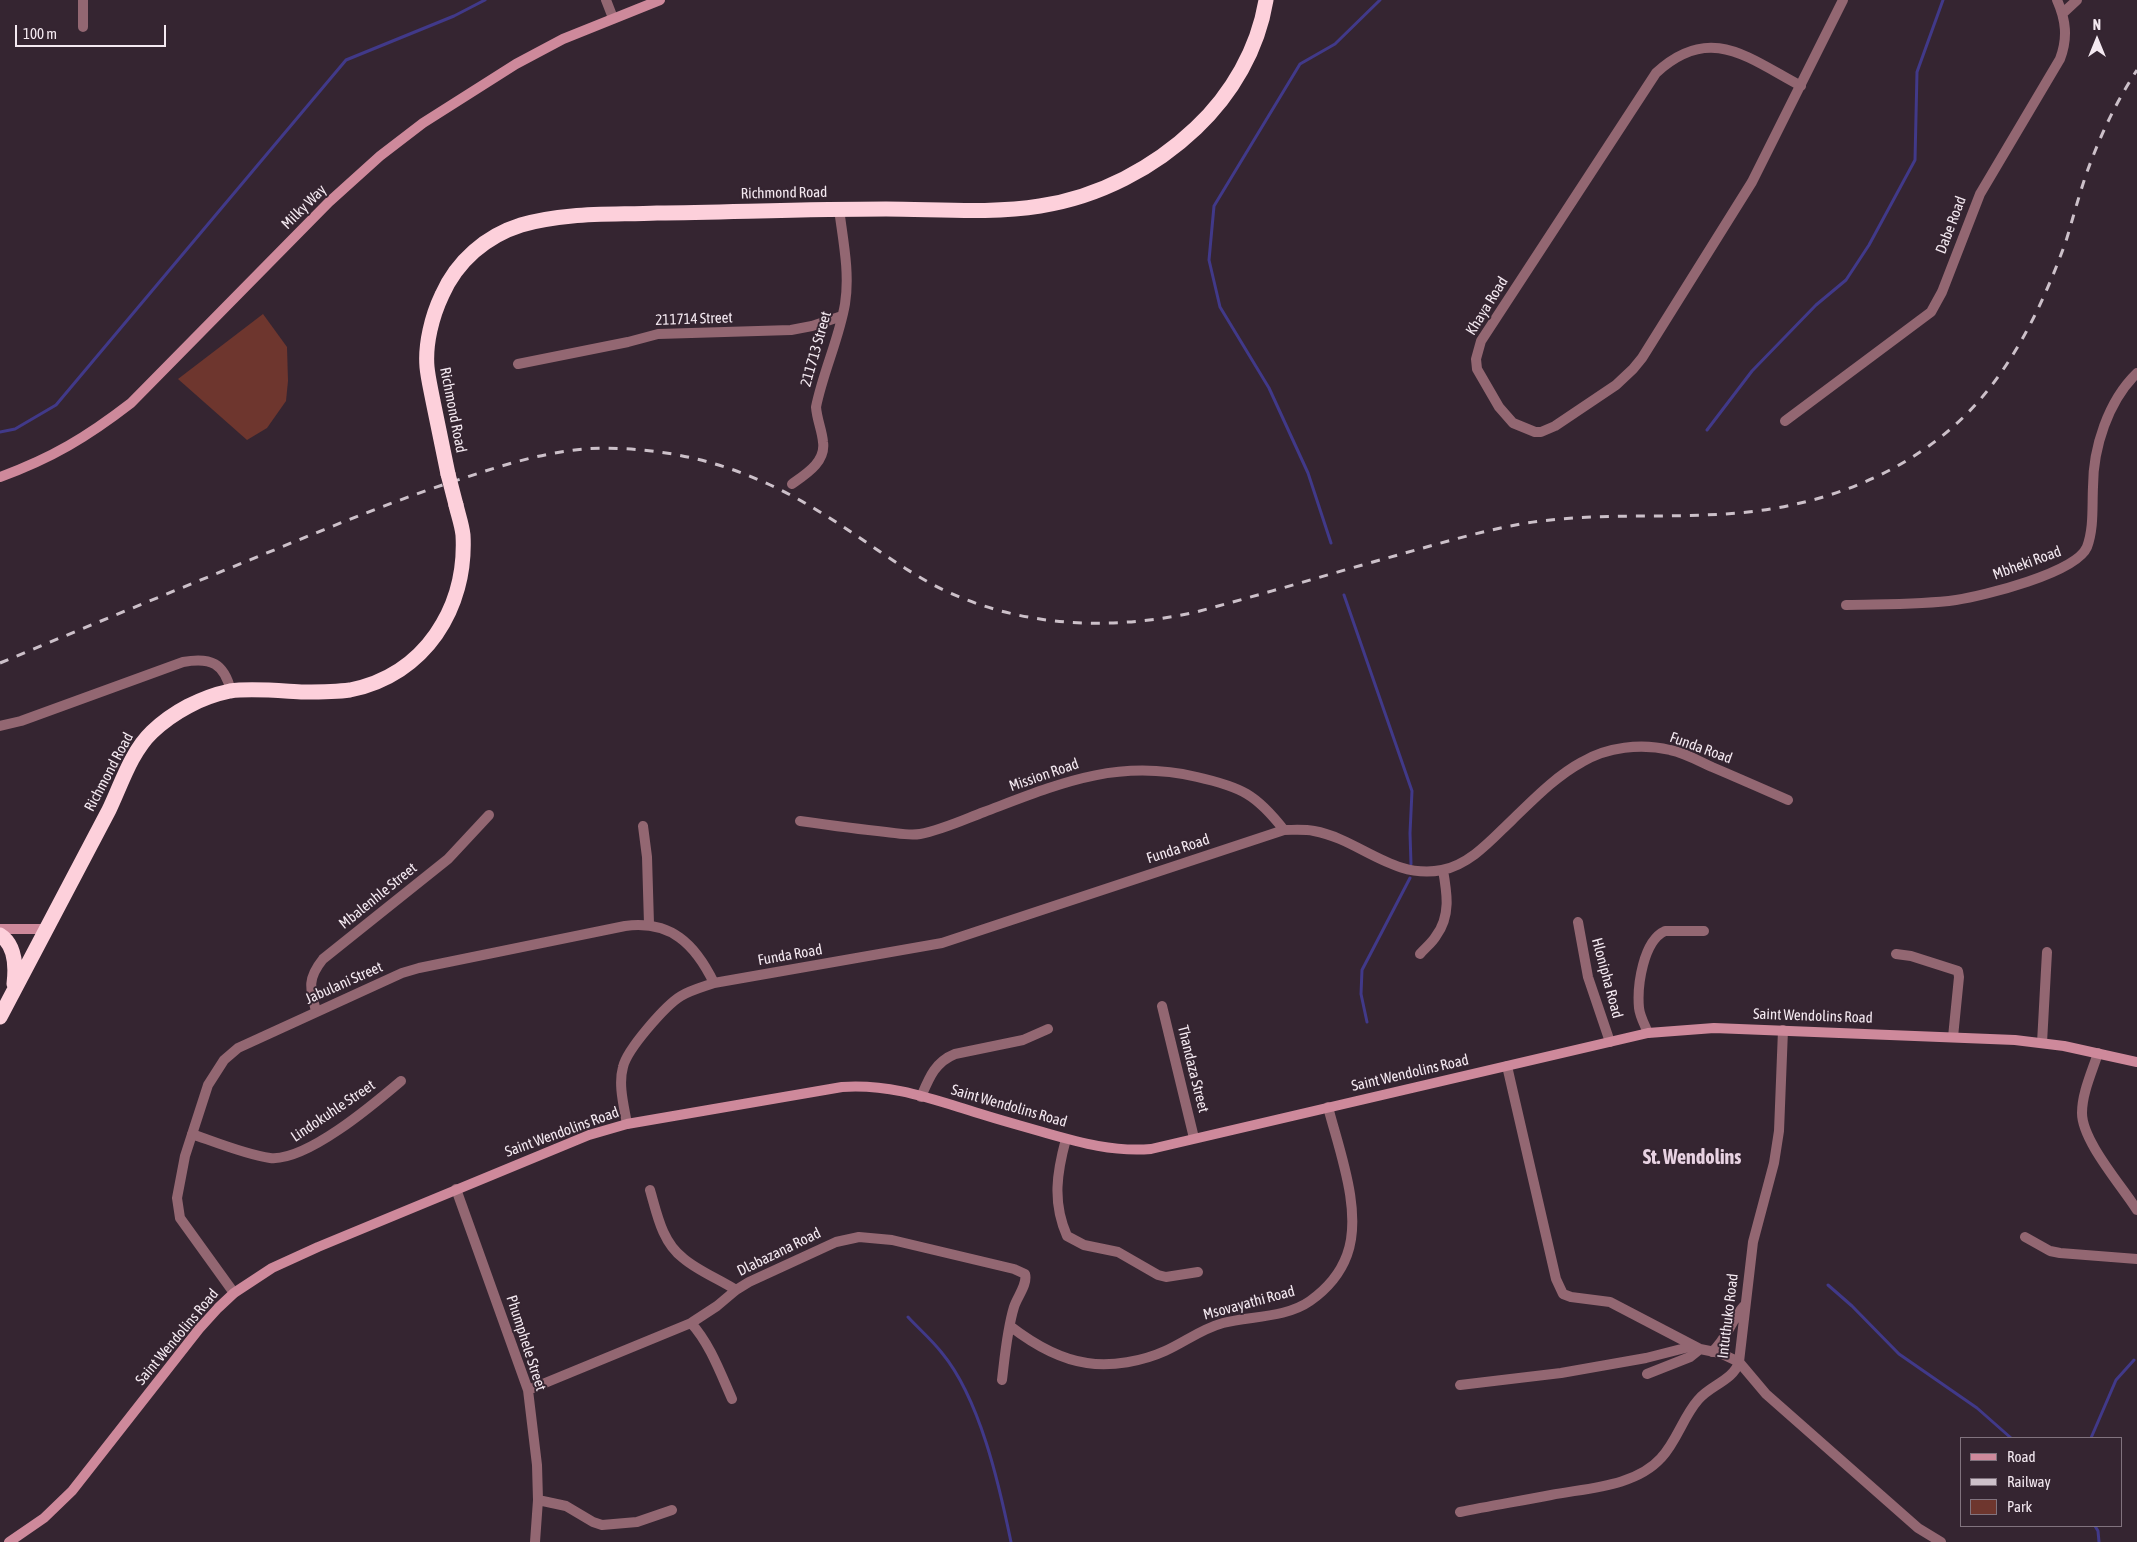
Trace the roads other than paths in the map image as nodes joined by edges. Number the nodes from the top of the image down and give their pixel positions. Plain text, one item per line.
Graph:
1 (84, 0) edge
2 (606, 0) edge
3 (660, 0) edge
4 (1266, 0) edge
5 (1843, 0) edge
6 (2057, 0) edge
7 (2077, 0) edge
8 (2063, 12) junction
9 (613, 18) junction
10 (84, 27) dead end
11 (1801, 86) junction
12 (839, 209) junction
13 (842, 316) junction
14 (518, 364) dead end
15 (2137, 374) edge
16 (1785, 421) dead end
17 (0, 477) edge
18 (792, 484) dead end
19 (1846, 605) dead end
20 (231, 691) junction
21 (0, 726) edge
22 (1788, 800) dead end
23 (489, 815) dead end
24 (800, 821) dead end
25 (643, 826) dead end
26 (1284, 830) junction
27 (1443, 870) junction
28 (1578, 922) dead end
29 (649, 924) junction
30 (0, 929) edge
31 (46, 929) junction
32 (1704, 931) dead end
33 (0, 935) edge
34 (2047, 952) dead end
35 (1420, 954) dead end
36 (1896, 954) dead end
37 (714, 983) junction
38 (13, 993) junction
39 (1162, 1006) dead end
40 (316, 1011) junction
41 (0, 1016) edge
42 (1048, 1029) dead end
43 (1783, 1030) junction
44 (1648, 1034) junction
45 (1953, 1037) junction
46 (1610, 1042) junction
47 (2042, 1043) junction
48 (2098, 1053) junction
49 (2137, 1062) edge
50 (1508, 1066) junction
51 (401, 1081) dead end
52 (921, 1097) junction
53 (1328, 1107) junction
54 (627, 1124) junction
55 (192, 1134) junction
56 (1194, 1138) junction
57 (1066, 1139) junction
58 (456, 1189) junction
59 (650, 1190) dead end
60 (2137, 1210) edge
61 (2025, 1237) dead end
62 (2137, 1259) edge
63 (1198, 1272) dead end
64 (736, 1290) junction
65 (234, 1293) junction
66 (1744, 1306) junction
67 (691, 1323) junction
68 (1010, 1326) junction
69 (1697, 1347) junction
70 (1712, 1352) junction
71 (1739, 1362) junction
72 (1648, 1374) dead end
73 (1002, 1380) dead end
74 (1460, 1385) dead end
75 (528, 1390) junction
76 (732, 1399) dead end
77 (538, 1500) junction
78 (672, 1510) dead end
79 (1460, 1512) dead end
80 (9, 1542) edge
81 (535, 1542) edge
82 (1941, 1542) edge

1 - 10 street
2 - 9 street
3 - 9 street, Milky Way
4 - 12 highway, Richmond Road
5 - 11 street, Khaya Road
6 - 8 street, Dabe Road
7 - 8 street
8 - 16 street, Dabe Road
9 - 17 street, Milky Way
11 - 11 street, Khaya Road
12 - 13 street, 211713 Street
12 - 20 highway, Richmond Road, bridge
13 - 14 street, 211714 Street
13 - 18 street, 211713 Street
15 - 19 street, Mbheki Road
20 - 21 street
20 - 31 highway, Richmond Road
22 - 27 street, Funda Road
23 - 40 street, Mbalenhle Street
24 - 26 street, Mission Road
25 - 29 street
26 - 27 street, Funda Road
26 - 37 street, Funda Road
27 - 35 street
28 - 46 street, Hlonipha Road
29 - 37 street, Jabulani Street
29 - 40 street, Jabulani Street
30 - 31 street
31 - 38 highway, Richmond Road
32 - 44 street
33 - 38 highway
34 - 47 street
36 - 45 street
37 - 54 street, Funda Road
38 - 41 highway, Richmond Road
39 - 56 street, Thandaza Street
40 - 55 street, Jabulani Street
42 - 52 street
43 - 44 street, Saint Wendolins Road
43 - 45 street, Saint Wendolins Road
43 - 66 street, Intuthuko Road
44 - 46 street, Saint Wendolins Road
45 - 47 street, Saint Wendolins Road
46 - 50 street, Saint Wendolins Road
47 - 48 street, Saint Wendolins Road
48 - 49 street, Saint Wendolins Road
48 - 60 street
50 - 53 street, Saint Wendolins Road
50 - 69 street
51 - 55 street, Lindokuhle Street
52 - 54 street, Saint Wendolins Road
52 - 57 street, Saint Wendolins Road
53 - 56 street, Saint Wendolins Road
53 - 68 street, Msovayathi Road
54 - 58 street, Saint Wendolins Road
55 - 65 street, Jabulani Street
56 - 57 street, Saint Wendolins Road
57 - 63 street
58 - 65 street, Saint Wendolins Road
58 - 75 street, Phumphele Street
59 - 64 street
61 - 62 street
64 - 67 street, Dlabazana Road
64 - 68 street, Dlabazana Road
65 - 80 street, Saint Wendolins Road
66 - 70 street
66 - 71 street, Intuthuko Road
67 - 75 street, Dlabazana Road
67 - 76 street
68 - 73 street
69 - 70 street
69 - 72 street
69 - 74 street
70 - 71 street
71 - 79 street, Intuthuko Road
71 - 82 street
75 - 77 street, Phumphele Street
77 - 78 street
77 - 81 street, Phumphele Street

